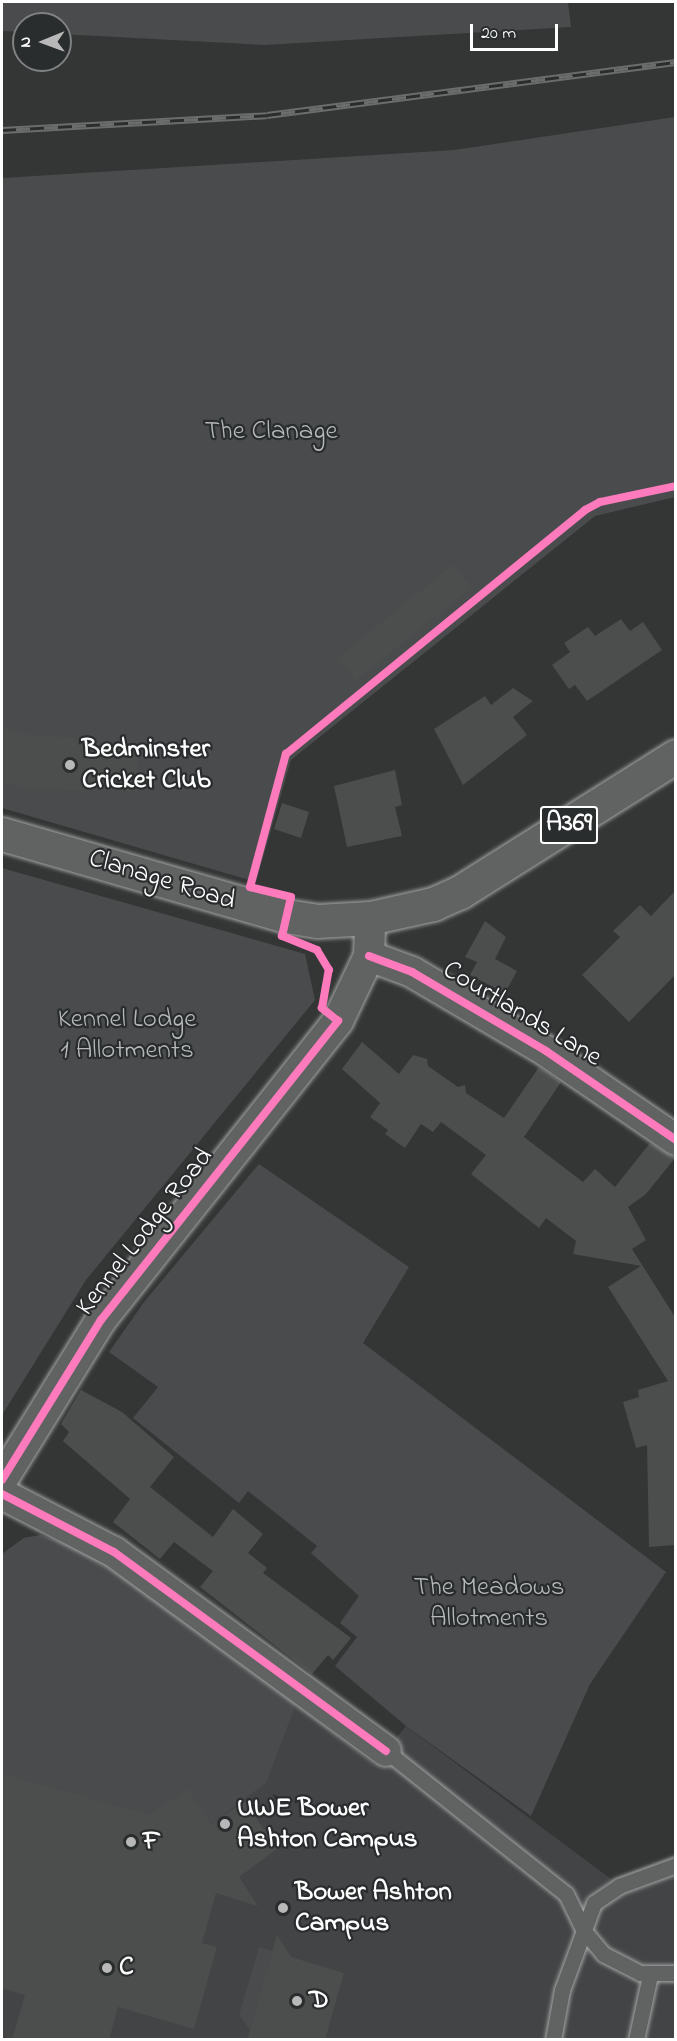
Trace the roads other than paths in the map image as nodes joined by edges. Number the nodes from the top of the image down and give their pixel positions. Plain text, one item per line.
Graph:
1 (675, 756) edge
2 (2, 834) edge
3 (370, 918) junction
4 (369, 956) junction
5 (675, 1140) edge
6 (2, 1480) edge
7 (2, 1494) edge
8 (386, 1751) joint
9 (675, 1864) edge
10 (584, 1930) junction
11 (675, 1972) edge
12 (650, 1975) junction
13 (553, 2040) edge
14 (636, 2040) edge

1 - 3 main road, Clanage Road / A369
2 - 3 main road, Clanage Road / A369
3 - 4 street, Kennel Lodge Road
4 - 5 street, Courtlands Lane
4 - 6 street, Kennel Lodge Road
7 - 8 street
8 - 10 lane
9 - 10 lane
10 - 12 lane
10 - 13 lane
11 - 12 lane
12 - 14 lane

